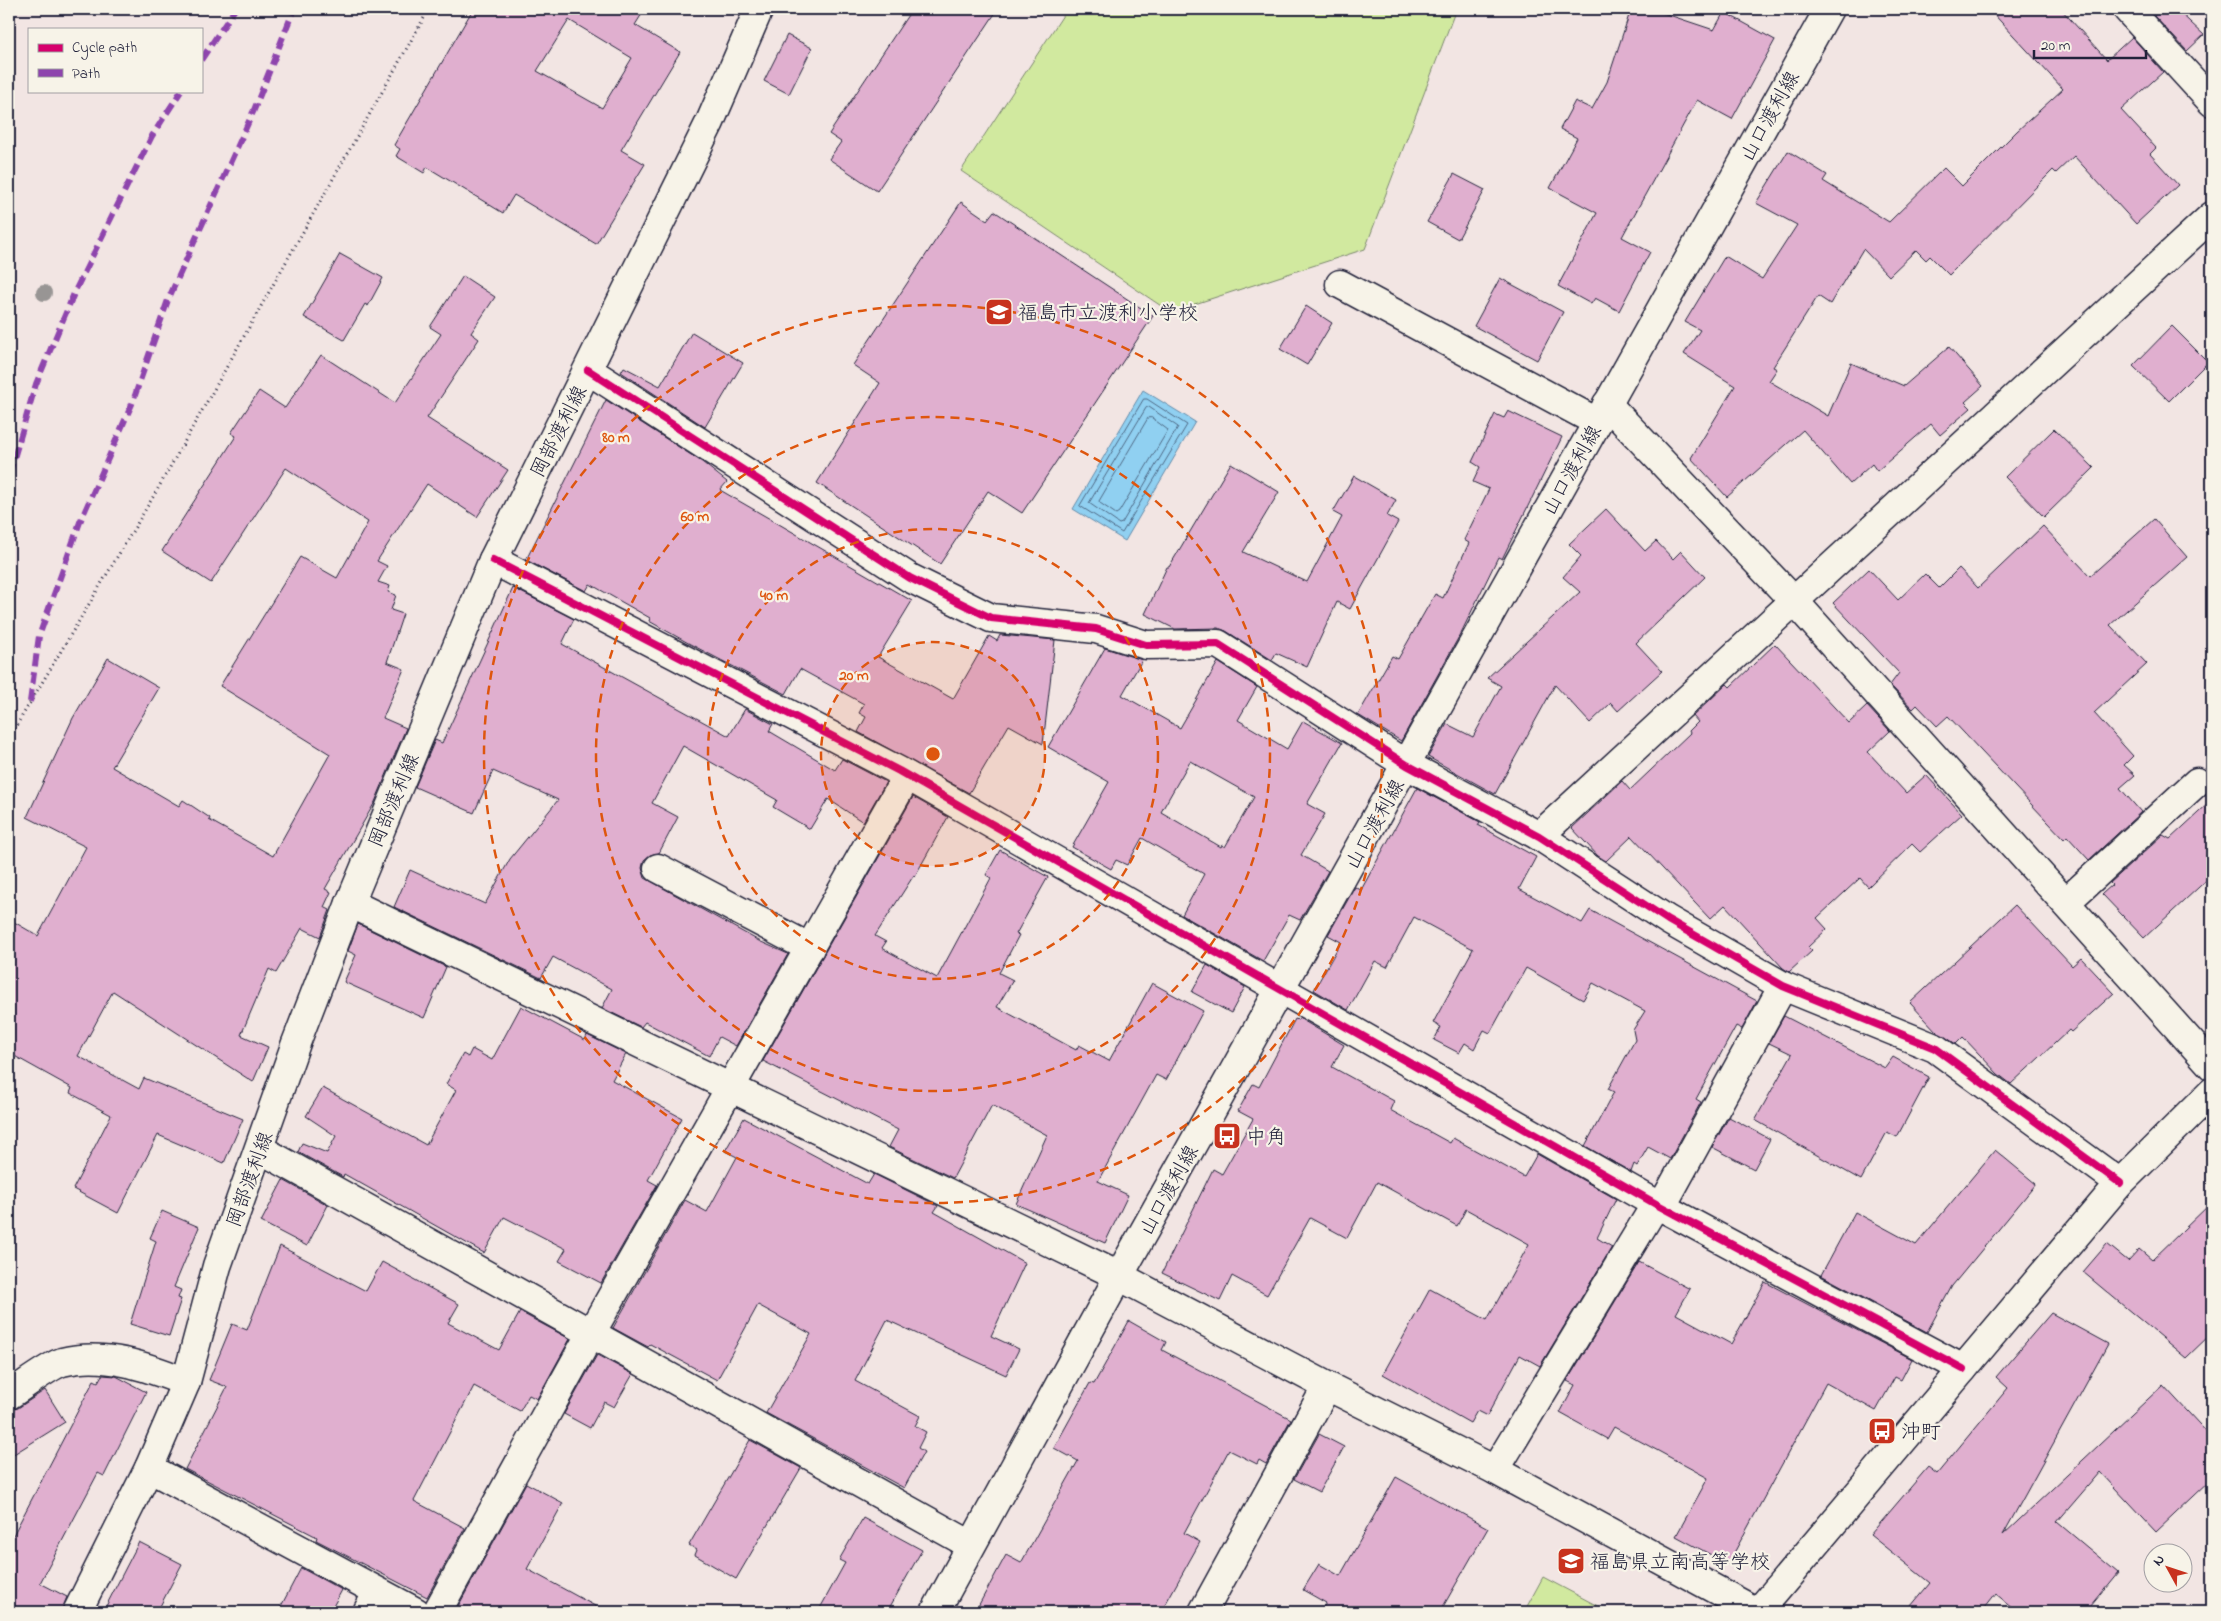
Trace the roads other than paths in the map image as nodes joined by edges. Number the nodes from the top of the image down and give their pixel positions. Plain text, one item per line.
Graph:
1 (759, 9) edge
2 (1829, 9) edge
3 (2127, 9) edge
4 (2212, 102) edge
5 (2212, 216) edge
6 (1340, 284) dead end
7 (588, 370) junction
8 (1602, 413) junction
9 (493, 560) junction
10 (1795, 602) junction
11 (1407, 765) junction
12 (907, 776) junction
13 (2197, 782) dead end
14 (1539, 836) junction
15 (658, 868) dead end
16 (2066, 902) junction
17 (350, 903) junction
18 (810, 948) junction
19 (1782, 986) junction
20 (1282, 989) junction
21 (2212, 1066) edge
22 (731, 1088) junction
23 (2212, 1092) edge
24 (260, 1149) junction
25 (2120, 1183) junction
26 (1659, 1205) junction
27 (1120, 1276) junction
28 (591, 1333) junction
29 (1962, 1369) junction
30 (186, 1382) junction
31 (1327, 1386) junction
32 (9, 1395) edge
33 (149, 1468) junction
34 (1495, 1470) junction
35 (971, 1545) junction
36 (373, 1602) edge
37 (77, 1612) edge
38 (416, 1612) edge
39 (438, 1612) edge
40 (935, 1612) edge
41 (1203, 1612) edge
42 (1758, 1612) edge

1 - 7 street, 岡部渡利線
2 - 8 street, 山口渡利線
3 - 4 street
5 - 10 street
6 - 8 street
7 - 9 street, 岡部渡利線
7 - 11 street
8 - 10 street
8 - 11 street, 山口渡利線
9 - 12 street
9 - 17 street, 岡部渡利線
10 - 14 street
10 - 16 street
11 - 14 street
11 - 20 street, 山口渡利線
12 - 18 street
12 - 20 street
13 - 16 street
14 - 19 street
15 - 18 street
16 - 21 street
17 - 22 street
17 - 24 street, 岡部渡利線
18 - 22 street
19 - 25 street
19 - 26 street
20 - 26 street
20 - 27 street, 山口渡利線
22 - 27 street
22 - 28 street
23 - 25 street
24 - 28 street
24 - 30 street, 岡部渡利線
25 - 29 street
26 - 29 street
26 - 34 street
27 - 31 street
27 - 35 street, 山口渡利線
28 - 35 street
28 - 39 street
29 - 42 street
30 - 32 street
30 - 33 street, 岡部渡利線
31 - 34 street
31 - 41 street
33 - 36 street
33 - 37 street, 岡部渡利線
34 - 42 street
35 - 40 street, 山口渡利線
36 - 38 street

